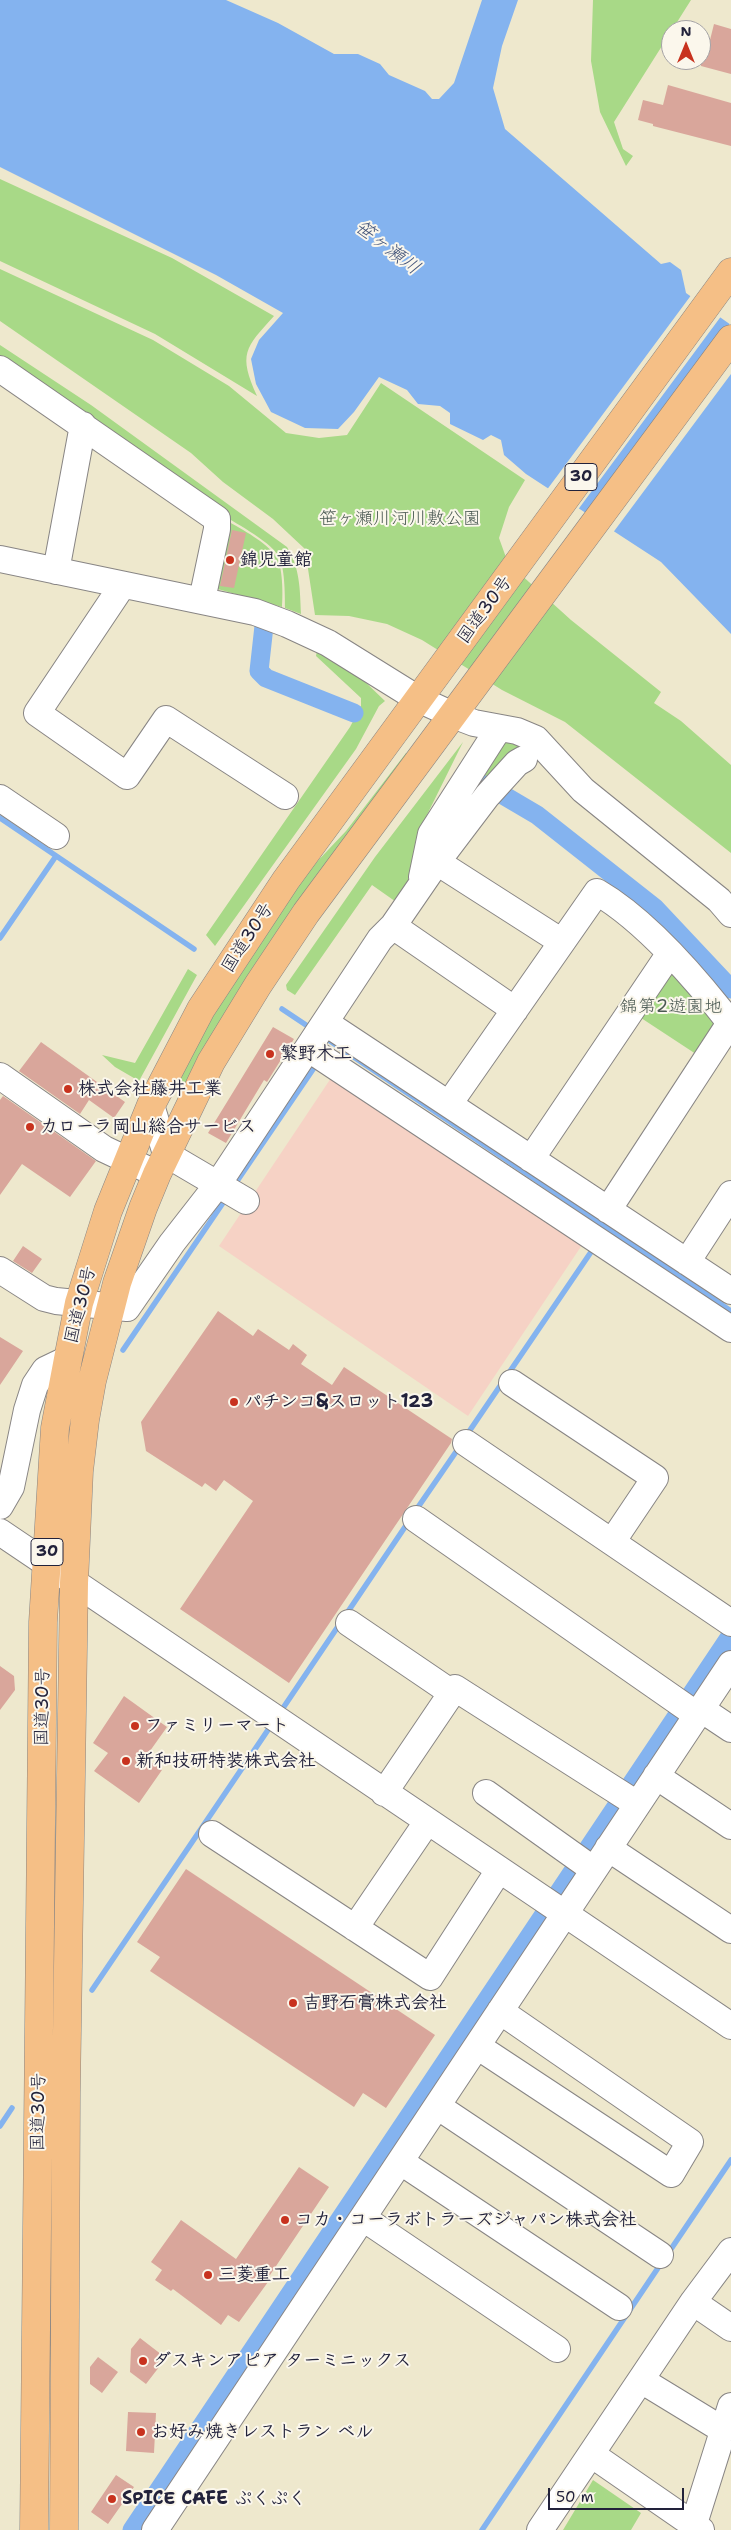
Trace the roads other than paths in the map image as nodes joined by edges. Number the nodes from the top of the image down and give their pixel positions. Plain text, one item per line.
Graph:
1 (728, 275) edge
2 (731, 339) edge
3 (0, 369) edge
4 (83, 425) junction
5 (0, 559) edge
6 (56, 571) junction
7 (122, 586) junction
8 (202, 600) junction
9 (418, 698) junction
10 (460, 705) junction
11 (499, 728) junction
12 (524, 759) dead end
13 (285, 796) dead end
14 (0, 798) edge
15 (56, 836) dead end
16 (437, 862) junction
17 (420, 888) junction
18 (731, 914) edge
19 (393, 926) junction
20 (562, 942) junction
21 (670, 953) junction
22 (515, 1010) junction
23 (731, 1024) edge
24 (319, 1042) junction
25 (0, 1076) edge
26 (449, 1104) junction
27 (152, 1105) junction
28 (531, 1159) junction
29 (148, 1164) junction
30 (231, 1192) junction
31 (731, 1194) edge
32 (608, 1210) junction
33 (688, 1262) junction
34 (0, 1270) edge
35 (731, 1291) edge
36 (89, 1310) junction
37 (731, 1329) edge
38 (68, 1358) junction
39 (512, 1383) dead end
40 (466, 1443) dead end
41 (8, 1458) edge
42 (0, 1506) edge
43 (416, 1519) dead end
44 (0, 1532) edge
45 (612, 1542) junction
46 (46, 1563) junction
47 (74, 1583) junction
48 (349, 1623) dead end
49 (731, 1623) edge
50 (731, 1664) edge
51 (452, 1693) junction
52 (691, 1709) junction
53 (731, 1729) edge
54 (656, 1776) junction
55 (384, 1793) junction
56 (486, 1793) dead end
57 (628, 1799) junction
58 (428, 1822) junction
59 (731, 1826) edge
60 (212, 1834) dead end
61 (608, 1848) junction
62 (584, 1863) junction
63 (499, 1870) junction
64 (554, 1908) junction
65 (356, 1928) junction
66 (731, 1930) edge
67 (500, 2011) junction
68 (731, 2026) edge
69 (477, 2046) junction
70 (438, 2106) junction
71 (401, 2162) junction
72 (363, 2218) junction
73 (731, 2251) edge
74 (660, 2255) dead end
75 (693, 2302) junction
76 (619, 2307) dead end
77 (731, 2328) edge
78 (557, 2349) dead end
79 (641, 2380) junction
80 (731, 2406) edge
81 (723, 2430) junction
82 (591, 2454) junction
83 (696, 2528) edge
84 (34, 2530) edge
85 (64, 2530) edge
86 (155, 2530) edge
87 (540, 2530) edge

1 - 9 highway, 国道30号 / 30
2 - 10 highway, 国道30号 / 30
3 - 4 street
4 - 6 street
4 - 8 street
5 - 6 street
6 - 7 street
7 - 8 street
7 - 13 street
8 - 9 street
9 - 10 street
9 - 27 highway, 国道30号 / 30
10 - 11 street
10 - 29 highway, 国道30号 / 30
11 - 17 street
11 - 18 street
12 - 16 street
14 - 15 street
16 - 17 street
16 - 20 street
17 - 19 street
19 - 22 street
19 - 24 street
20 - 21 street
20 - 22 street
21 - 23 street
21 - 28 street
22 - 26 street
23 - 32 street
24 - 26 street
24 - 30 street
24 - 37 street
25 - 29 street
26 - 28 street
27 - 29 highway, 国道30号 / 30
27 - 29 street
28 - 32 street
29 - 30 street
29 - 36 highway, 国道30号 / 30
30 - 36 street
31 - 33 street
32 - 33 street
33 - 35 street
34 - 36 street
36 - 38 highway, 国道30号 / 30
36 - 47 highway, 国道30号 / 30
38 - 41 street
38 - 46 highway, 国道30号 / 30
39 - 45 street
40 - 45 street
41 - 42 street
43 - 52 street
44 - 46 street
45 - 49 street
46 - 47 street
46 - 84 highway, 国道30号 / 30
47 - 55 street
47 - 85 highway, 国道30号 / 30
48 - 51 street
50 - 52 street
51 - 55 street
51 - 57 street
52 - 53 street
52 - 54 street
54 - 57 street
54 - 59 street
55 - 58 street
56 - 62 street
57 - 61 street
58 - 63 street
58 - 65 street
60 - 65 street
61 - 62 street
61 - 66 street
62 - 64 street
63 - 64 street
63 - 65 street
64 - 67 street
64 - 68 street
67 - 69 street
67 - 69 street
69 - 70 street
70 - 71 street
70 - 74 street
71 - 72 street
71 - 76 street
72 - 78 street
72 - 86 street
73 - 75 street
75 - 77 street
75 - 79 street
79 - 81 street
79 - 82 street
80 - 81 street
81 - 83 street
82 - 83 street
82 - 87 street

